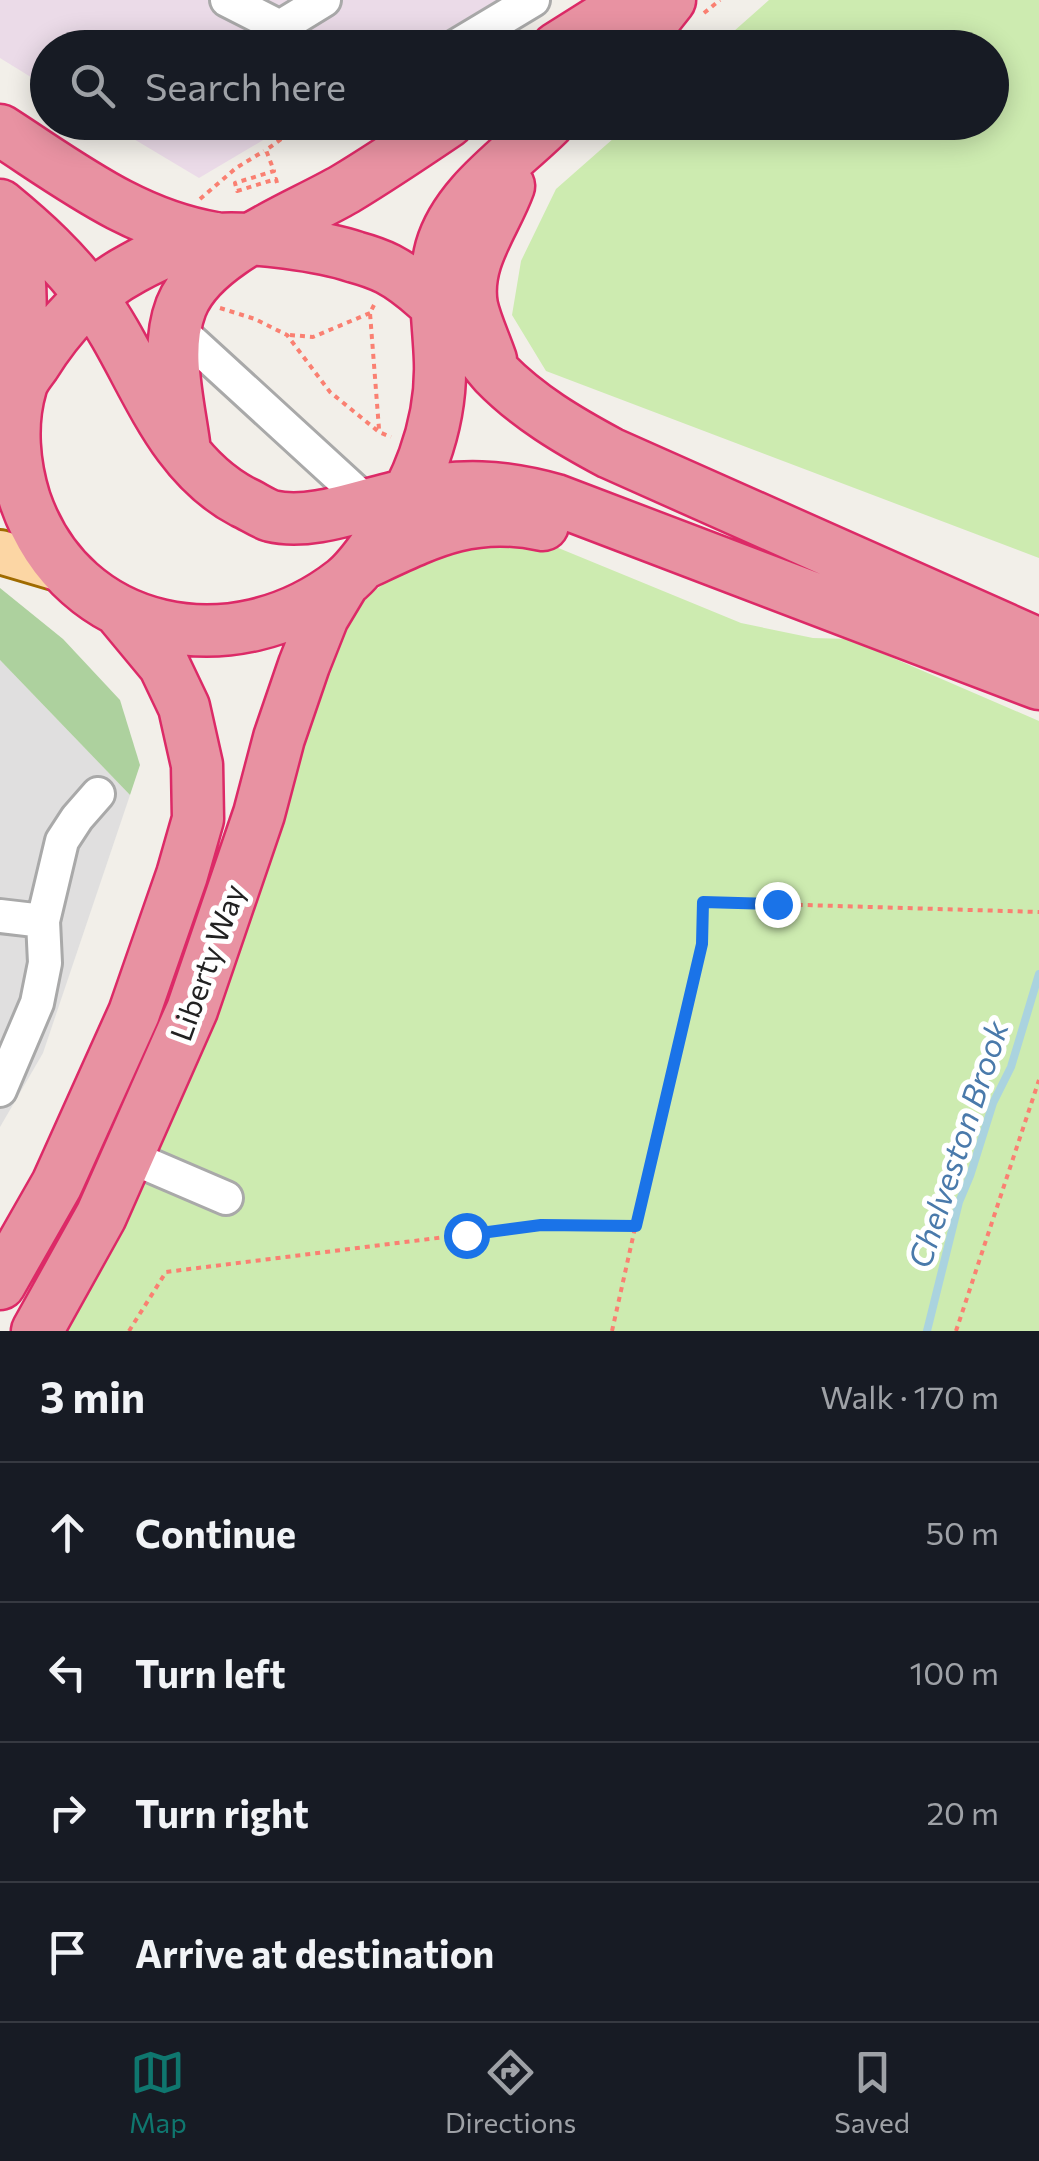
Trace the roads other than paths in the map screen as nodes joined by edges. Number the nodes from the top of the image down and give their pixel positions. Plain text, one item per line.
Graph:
1 (227, 0) edge
2 (324, 0) edge
3 (534, 0) edge
4 (653, 0) edge
5 (670, 0) edge
6 (483, 30) edge
7 (585, 30) edge
8 (646, 30) edge
9 (0, 130) edge
10 (420, 140) edge
11 (530, 140) edge
12 (534, 140) edge
13 (0, 206) edge
14 (225, 223) junction
15 (91, 297) junction
16 (438, 309) junction
17 (191, 316) junction
18 (495, 372) junction
19 (12, 416) edge
20 (186, 453) junction
21 (388, 499) junction
22 (610, 522) junction
23 (0, 552) edge
24 (68, 572) junction
25 (353, 573) junction
26 (120, 612) junction
27 (1039, 644) edge
28 (1039, 684) edge
29 (98, 794) dead end
30 (0, 916) edge
31 (42, 921) junction
32 (0, 1090) edge
33 (128, 1156) junction
34 (226, 1198) dead end
35 (0, 1284) edge
36 (38, 1331) edge

1 - 2 street
3 - 6 street
4 - 7 highway
5 - 8 highway
9 - 14 highway
10 - 14 highway
11 - 16 highway, Liberty Way
12 - 18 highway
13 - 15 highway
13 - 19 highway
14 - 15 highway
14 - 16 highway
14 - 17 highway
15 - 19 highway
15 - 20 highway
16 - 18 highway
16 - 21 highway, Liberty Way
17 - 20 highway
17 - 21 street
18 - 27 highway
19 - 24 highway
20 - 21 highway
21 - 22 highway
21 - 25 highway, Liberty Way
22 - 25 highway
22 - 28 highway
23 - 24 main road
24 - 26 highway
25 - 26 highway
25 - 33 highway, Liberty Way
26 - 35 highway, Liberty Way
29 - 31 street
30 - 31 street
31 - 32 street
33 - 34 street
33 - 36 highway, Liberty Way

